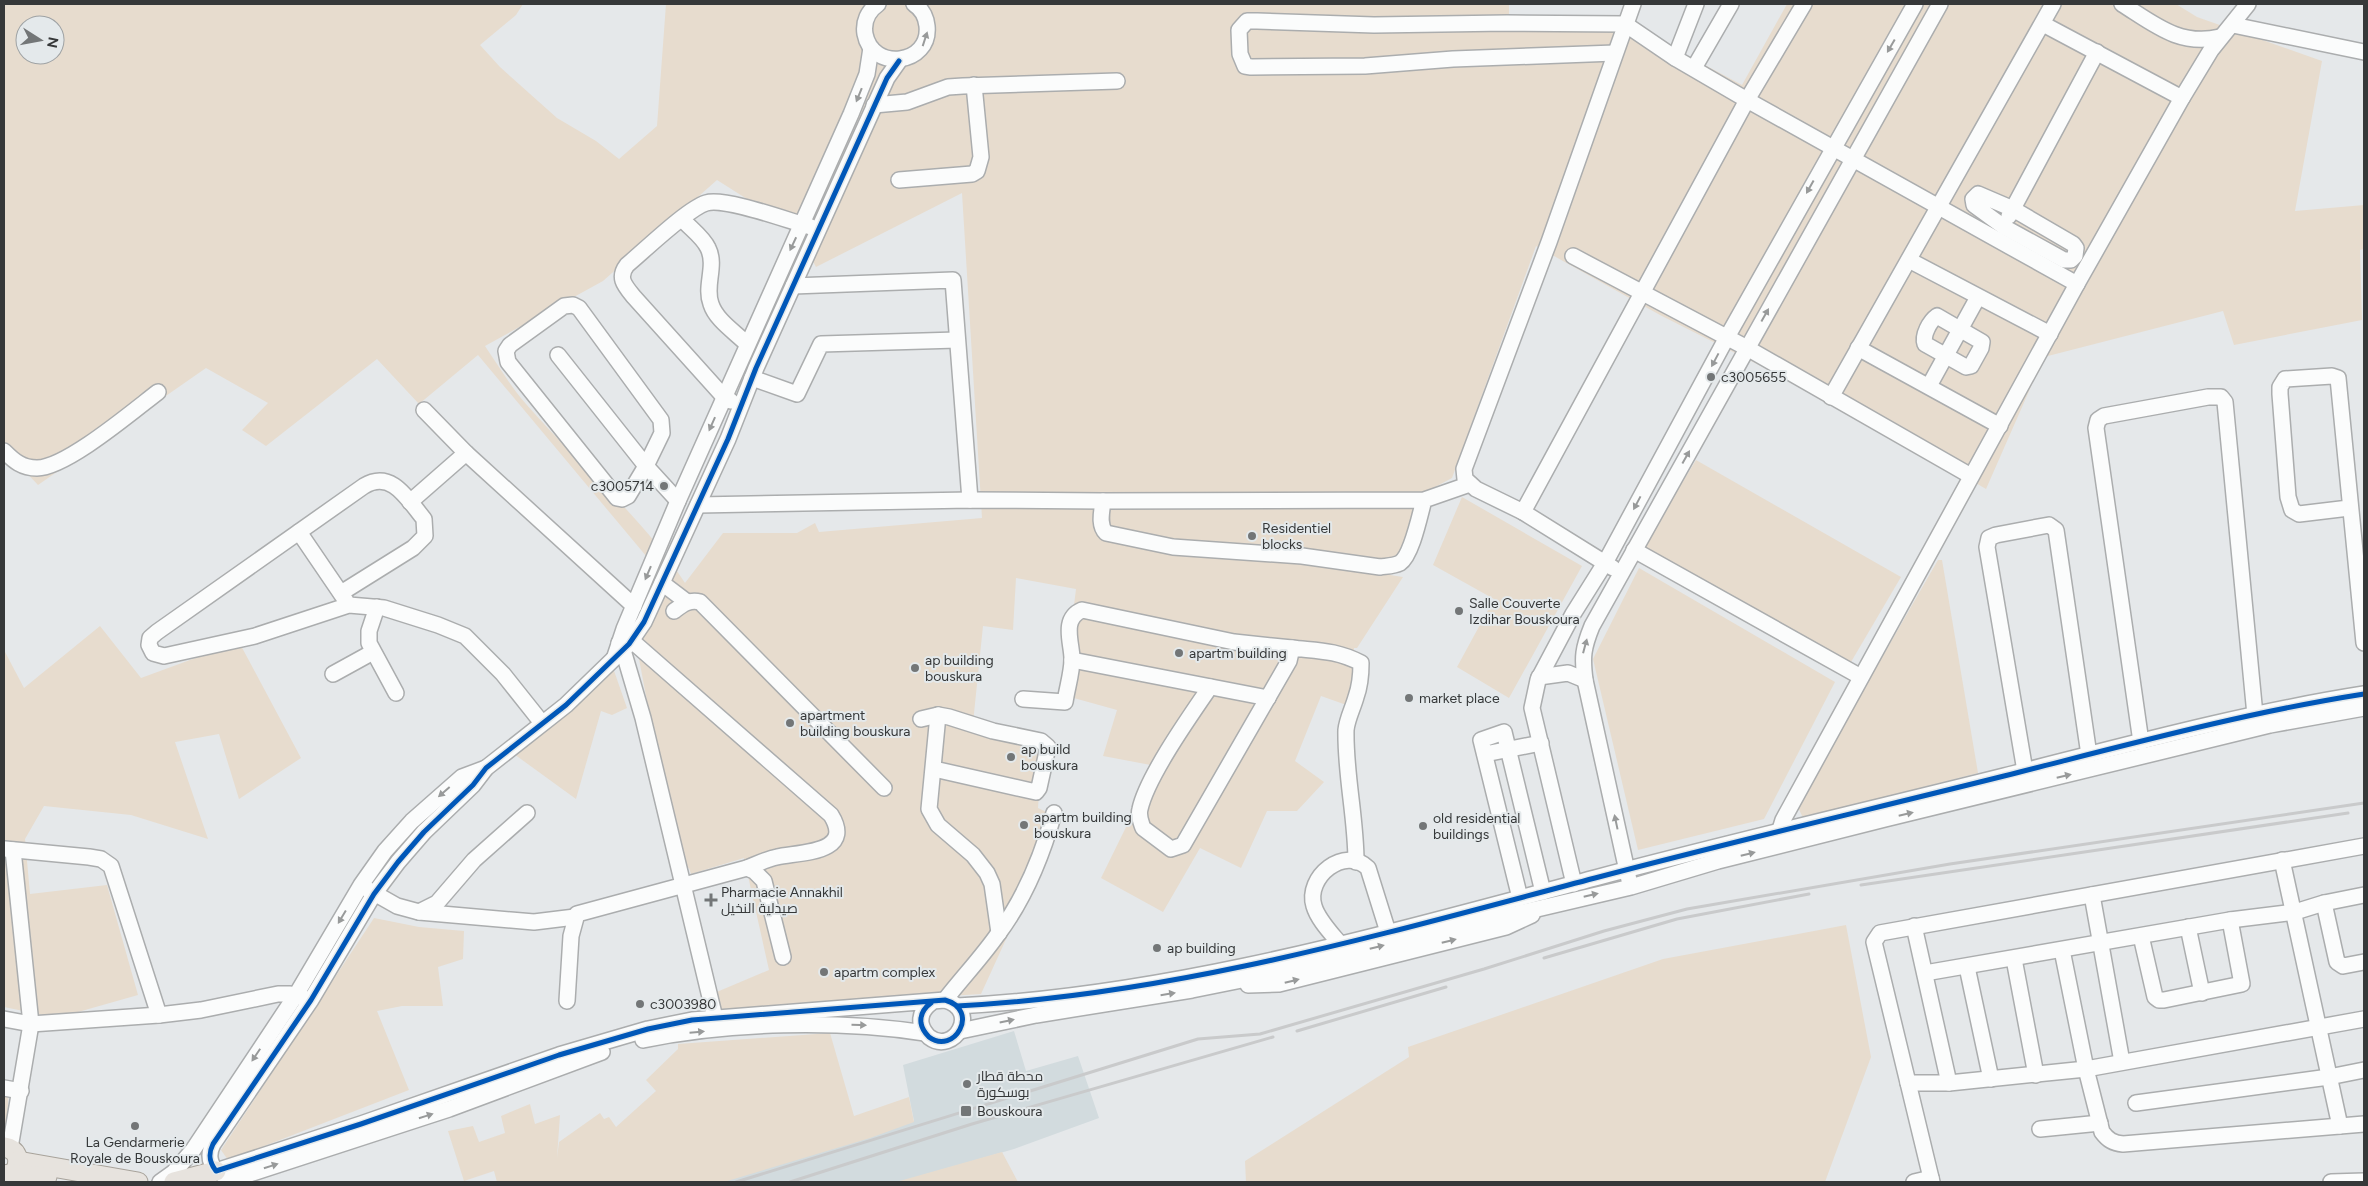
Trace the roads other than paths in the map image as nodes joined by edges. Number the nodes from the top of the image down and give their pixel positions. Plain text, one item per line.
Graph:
1 (878, 4) edge
2 (1633, 4) edge
3 (1696, 4) edge
4 (1731, 4) edge
5 (1804, 4) edge
6 (1915, 4) edge
7 (1940, 4) edge
8 (2053, 4) edge
9 (2122, 4) edge
10 (2248, 4) edge
11 (919, 6) edge
12 (1625, 24) junction
13 (2044, 24) junction
14 (2233, 25) junction
15 (2220, 37) junction
16 (871, 48) junction
17 (2097, 52) junction
18 (2364, 52) edge
19 (1615, 53) junction
20 (1675, 58) junction
21 (899, 61) junction
22 (1694, 68) junction
23 (1117, 81) dead end
24 (974, 85) junction
25 (2182, 98) junction
26 (1748, 100) junction
27 (874, 105) junction
28 (1832, 148) junction
29 (1853, 158) junction
30 (899, 180) dead end
31 (1940, 207) junction
32 (2013, 209) junction
33 (682, 219) junction
34 (802, 224) junction
35 (819, 229) junction
36 (2000, 233) junction
37 (1573, 256) dead end
38 (1909, 260) junction
39 (2077, 284) junction
40 (793, 286) junction
41 (1643, 293) junction
42 (1978, 297) junction
43 (1960, 329) junction
44 (2050, 334) junction
45 (1726, 339) junction
46 (956, 340) junction
47 (747, 344) junction
48 (1747, 348) junction
49 (1858, 348) junction
50 (558, 355) dead end
51 (1946, 356) junction
52 (752, 378) junction
53 (1929, 386) junction
54 (158, 392) dead end
55 (724, 397) junction
56 (1831, 397) junction
57 (741, 406) junction
58 (424, 410) dead end
59 (2000, 426) junction
60 (4, 451) edge
61 (466, 453) junction
62 (646, 466) junction
63 (1971, 476) junction
64 (1470, 484) junction
65 (970, 500) junction
66 (1424, 500) junction
67 (678, 501) junction
68 (1103, 501) junction
69 (410, 502) junction
70 (698, 505) junction
71 (2349, 508) junction
72 (1522, 512) junction
73 (299, 532) junction
74 (1634, 550) junction
75 (1605, 563) junction
76 (1622, 573) junction
77 (662, 583) junction
78 (345, 599) junction
79 (687, 602) junction
80 (634, 606) junction
81 (377, 607) junction
82 (674, 611) dead end
83 (2364, 643) edge
84 (622, 646) junction
85 (1292, 648) junction
86 (373, 652) junction
87 (1072, 660) junction
88 (333, 674) dead end
89 (1861, 676) junction
90 (1539, 677) junction
91 (1585, 680) junction
92 (1210, 687) junction
93 (396, 693) dead end
94 (2364, 694) edge
95 (1268, 698) junction
96 (1023, 699) dead end
97 (2364, 708) edge
98 (938, 715) junction
99 (2255, 715) junction
100 (921, 719) dead end
101 (542, 723) junction
102 (2141, 742) junction
103 (1540, 743) junction
104 (1509, 750) junction
105 (2089, 755) junction
106 (486, 768) junction
107 (934, 769) junction
108 (2025, 771) junction
109 (884, 788) dead end
110 (528, 813) dead end
111 (1054, 813) dead end
112 (1779, 833) junction
113 (2364, 846) edge
114 (9, 849) edge
115 (2282, 860) junction
116 (1356, 862) junction
117 (747, 868) junction
118 (1627, 870) junction
119 (1574, 884) junction
120 (361, 885) junction
121 (1631, 886) junction
122 (683, 887) junction
123 (374, 894) junction
124 (2092, 895) junction
125 (2364, 895) edge
126 (1520, 898) junction
127 (1543, 899) junction
128 (2324, 903) junction
129 (419, 912) junction
130 (2294, 912) junction
131 (575, 917) junction
132 (2230, 920) junction
133 (1914, 926) junction
134 (2188, 927) junction
135 (1388, 932) junction
136 (999, 933) junction
137 (2141, 936) junction
138 (2101, 943) junction
139 (1341, 945) junction
140 (2062, 950) junction
141 (783, 957) dead end
142 (2014, 959) junction
143 (2364, 962) edge
144 (1967, 967) junction
145 (1926, 973) junction
146 (2202, 993) junction
147 (296, 995) junction
148 (311, 1000) junction
149 (567, 1001) dead end
150 (944, 1003) junction
151 (159, 1015) junction
152 (4, 1018) edge
153 (715, 1018) junction
154 (2364, 1019) edge
155 (31, 1024) junction
156 (2318, 1028) junction
157 (960, 1031) junction
158 (925, 1033) junction
159 (2122, 1062) junction
160 (2086, 1069) junction
161 (2364, 1070) edge
162 (2036, 1075) junction
163 (2329, 1077) junction
164 (1991, 1079) junction
165 (1908, 1083) junction
166 (1949, 1083) junction
167 (4, 1088) edge
168 (21, 1091) junction
169 (2136, 1103) dead end
170 (2100, 1123) junction
171 (2364, 1124) edge
172 (2340, 1126) junction
173 (2040, 1129) dead end
174 (193, 1150) junction
175 (9, 1161) edge
176 (220, 1175) edge
177 (1932, 1180) edge
178 (2364, 1181) edge
179 (83, 1182) edge
180 (138, 1182) edge
181 (160, 1182) edge
182 (174, 1182) edge
183 (1914, 1182) edge
184 (2330, 1182) edge

1 - 16 street
2 - 12 street
3 - 20 street
4 - 22 street
5 - 26 street
6 -> 28 street
7 - 29 street
8 - 13 street
9 - 15 street
10 - 14 street
21 -> 11 street
12 - 19 street
12 - 19 street
12 - 20 street
13 - 17 street
13 - 31 street
14 - 15 street
14 - 18 street
15 - 25 street
16 - 21 street
16 -> 34 street
17 - 25 street
17 - 32 street
19 - 64 street
20 - 22 street
21 - 27 street
22 - 26 street
23 - 24 street
24 - 27 street
24 - 30 street
25 - 39 street
26 - 28 street
26 - 41 street
27 - 35 street
28 - 29 street
28 -> 45 street
29 - 31 street
48 -> 29 street
31 - 36 street
31 - 38 street
32 - 36 street
32 - 36 street
32 - 36 street
33 - 34 street
33 - 47 street
33 - 55 street
34 - 35 street
34 -> 47 street
35 - 40 street
36 - 39 street
37 - 41 street
38 - 42 street
38 - 49 street
39 - 44 street
40 - 46 street
40 - 52 street
41 - 45 street
41 - 72 street
42 - 43 street
42 - 44 street
43 - 51 street
43 - 51 street
43 - 51 street
44 - 59 street
45 - 48 street
45 -> 75 street
46 - 52 street
46 - 65 street
47 - 55 street
48 - 56 street
74 -> 48 street
49 - 53 street
49 - 56 street
50 - 62 street
51 - 53 street
52 - 57 street
53 - 59 street
54 - 60 street
55 - 57 street
55 -> 67 street
56 - 63 street
57 - 70 street
58 - 61 street
59 - 63 street
61 - 69 street
61 - 80 street
62 - 62 street
62 - 67 street
63 - 89 street
64 - 66 street
64 - 72 street
65 - 68 street
65 - 70 street
66 - 68 street
66 - 68 street
67 -> 80 street
69 - 73 street
69 - 78 street
70 - 77 street
71 - 71 street
71 - 83 street
72 - 75 street
73 - 78 street
73 - 78 street
74 - 76 street
74 - 89 street
75 - 76 street
75 - 90 street
91 -> 76 street
77 - 79 street
77 - 84 street
78 - 81 street
79 - 82 street
79 - 109 street
80 - 84 street
81 - 86 street
81 - 101 street
84 - 101 street
84 - 117 street
84 - 122 street
85 - 87 street
85 - 95 street
85 - 116 street
86 - 88 street
86 - 93 street
87 - 92 street
87 - 96 street
89 - 112 street
90 - 91 street
90 - 103 street
118 -> 91 street
92 - 95 street
92 - 95 street
94 - 99 street
121 -> 97 street
98 - 100 street
98 - 107 street
98 - 107 street
99 - 102 street
99 - 102 street
101 - 106 street
102 - 105 street
103 - 104 street
103 - 119 street
104 - 126 street
104 - 127 street
105 - 108 street
105 - 108 street
106 -> 120 street
106 - 123 street
107 - 136 street
108 - 112 street
110 - 129 street
111 - 136 street
112 - 118 street
113 - 115 street
114 - 151 street
114 - 155 street
115 - 124 street
115 - 130 street
116 - 135 street
116 - 139 street
117 - 122 street
117 - 141 street
118 - 119 street
118 - 121 street
119 - 127 street
120 - 123 street
120 -> 147 street
127 -> 121 street
122 - 131 street
122 - 153 street
123 - 129 street
123 - 148 street
124 - 133 street
124 - 138 street
125 - 128 street
126 - 127 street
126 - 135 street
157 -> 127 street
128 - 130 street
128 - 143 street
129 - 131 street
130 - 132 street
130 - 156 street
131 - 149 street
132 - 134 street
132 - 146 street
133 - 145 street
133 - 165 street
134 - 137 street
134 - 146 street
135 -> 139 street
136 - 150 street
137 - 138 street
137 - 146 street
138 - 140 street
138 - 159 street
139 - 150 street
140 - 142 street
140 - 160 street
142 - 144 street
142 - 162 street
144 - 145 street
144 - 164 street
145 - 166 street
147 - 148 street
147 - 151 street
147 -> 174 street
148 - 176 street
150 - 153 street
150 - 157 street
150 - 158 street
151 - 155 street
152 - 155 street
153 - 176 street
154 - 156 street
155 - 168 street
156 - 159 street
156 - 163 street
157 - 158 street
176 -> 158 street
159 - 160 street
160 - 162 street
160 - 170 street
161 - 163 street
162 - 164 street
163 - 169 street
163 - 172 street
164 - 166 street
165 - 166 street
165 - 177 street
167 - 168 street
168 - 175 street
170 - 172 street
170 - 173 street
171 - 172 street
174 - 176 street
174 - 181 street
175 - 179 main road
175 - 180 main road
176 - 182 main road
177 - 183 street
178 - 184 street

